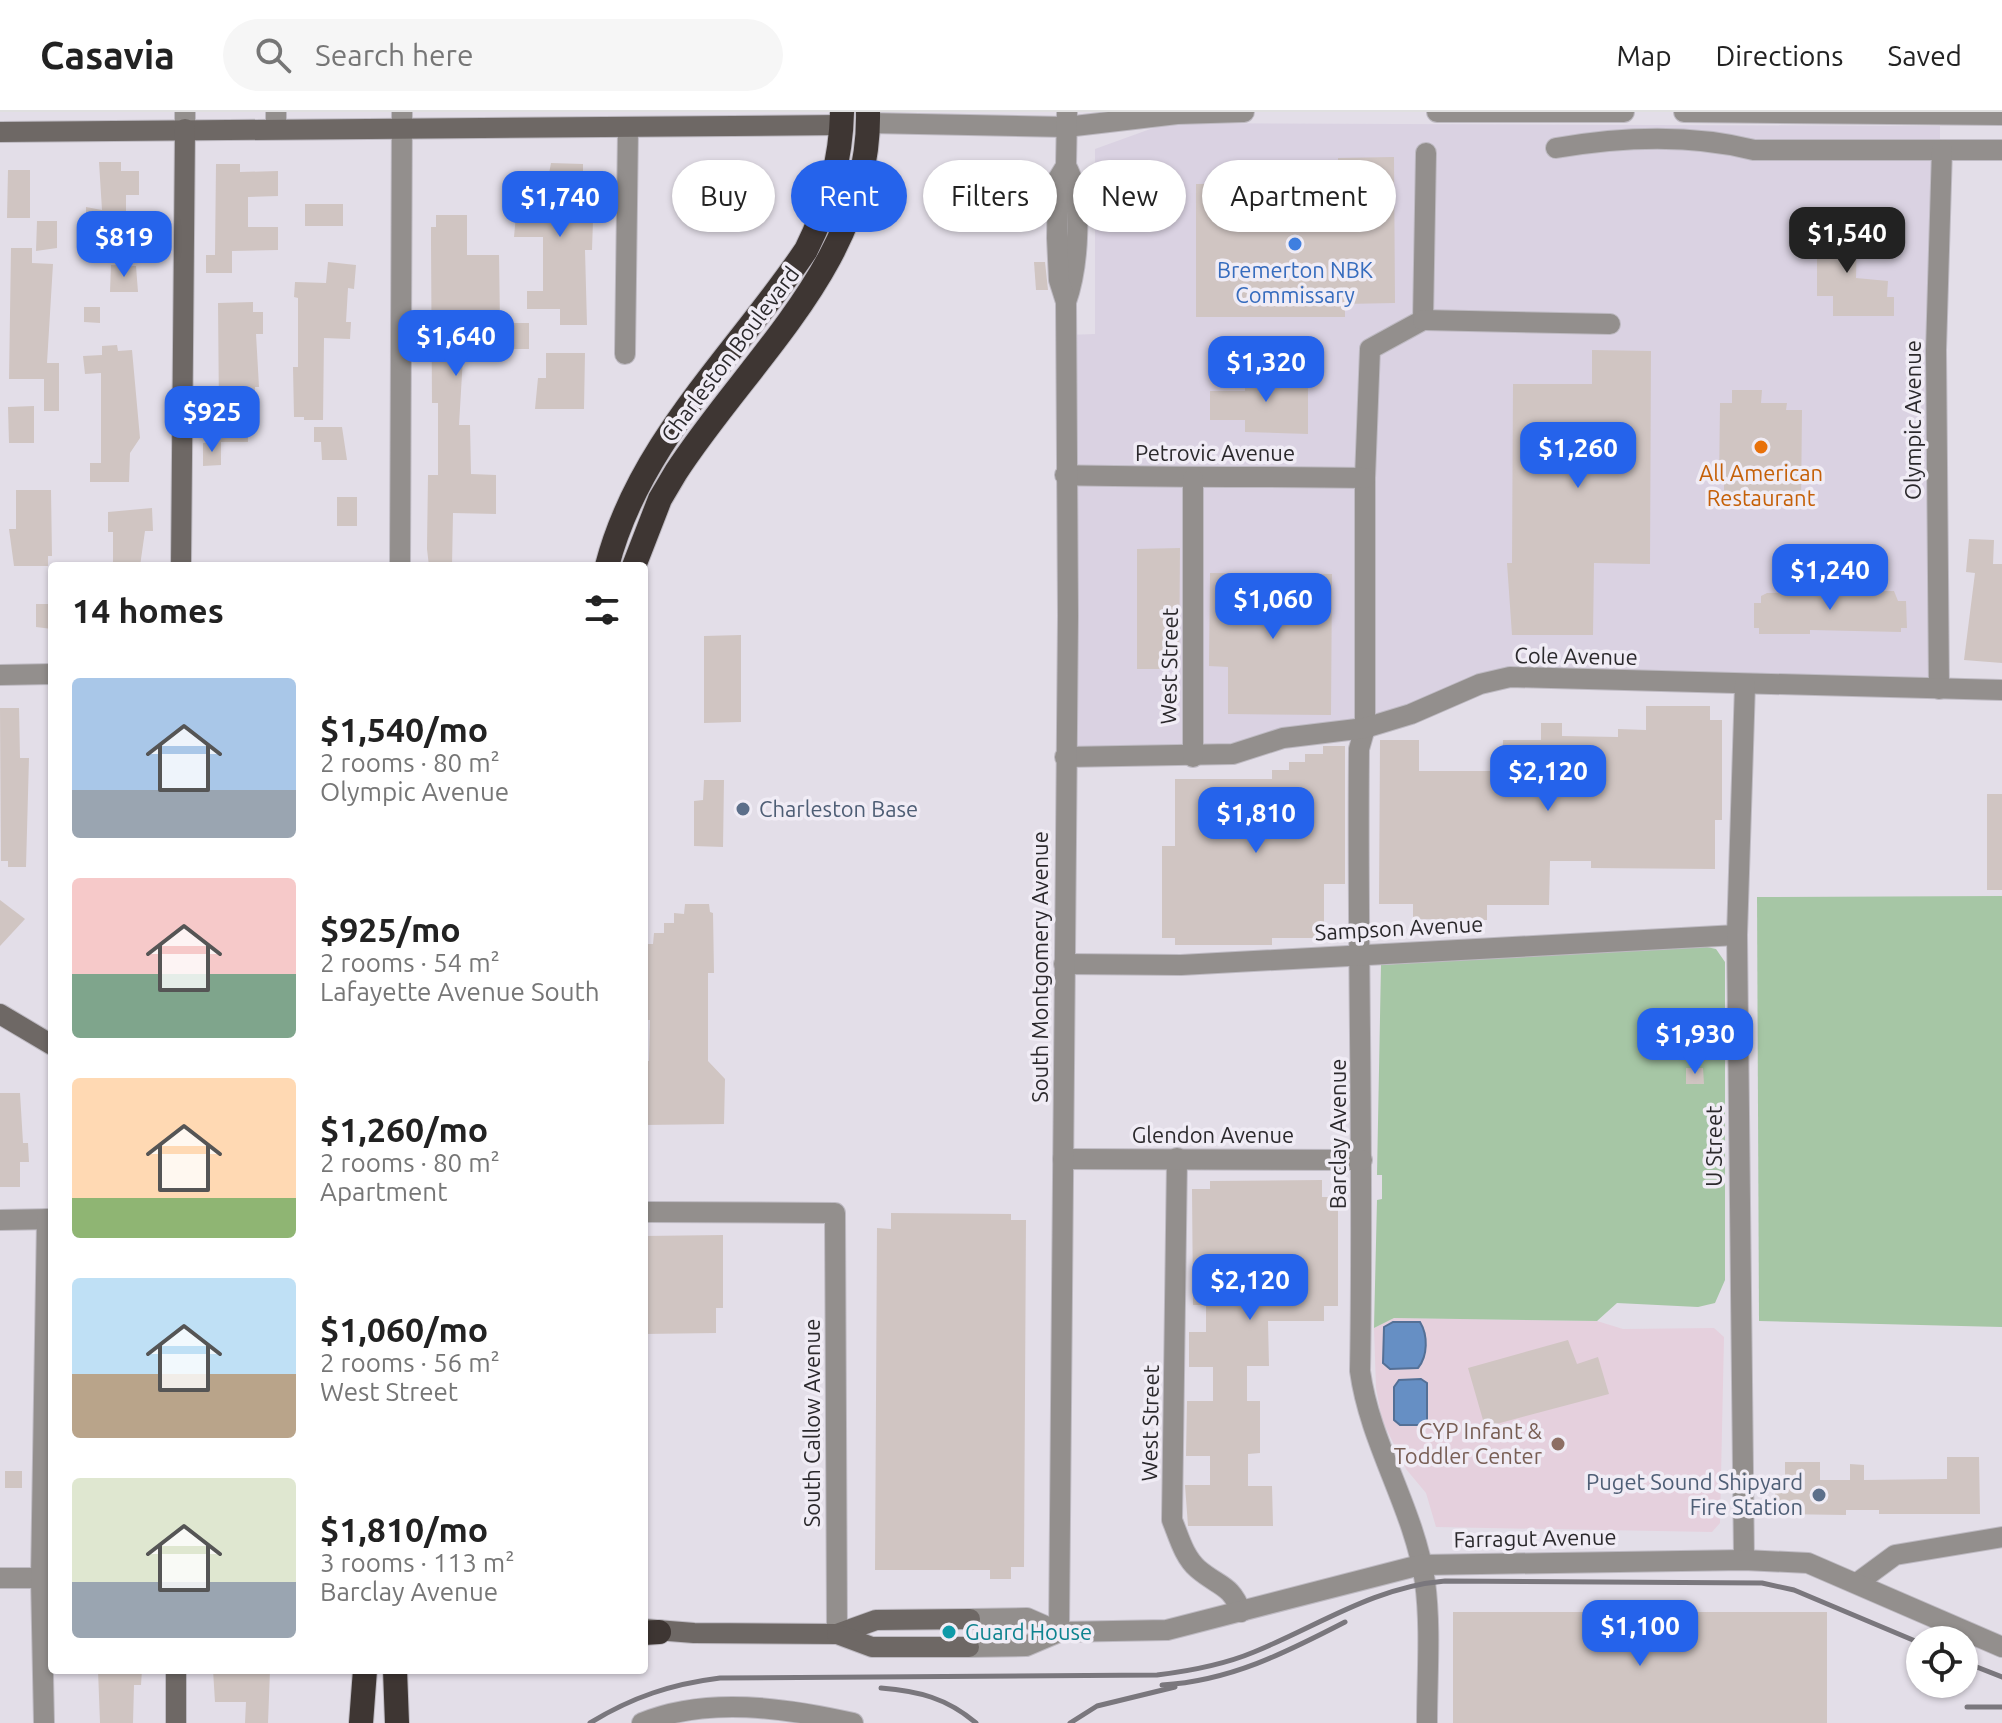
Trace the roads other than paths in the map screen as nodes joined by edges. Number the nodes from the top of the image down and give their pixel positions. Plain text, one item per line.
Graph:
1 (1244, 112) edge
2 (1437, 112) edge
3 (1624, 112) edge
4 (1684, 112) edge
5 (1540, 113) edge
6 (1778, 113) edge
7 (2002, 115) edge
8 (868, 118) edge
9 (842, 119) edge
10 (276, 120) edge
11 (1067, 120) edge
12 (185, 121) edge
13 (402, 121) edge
14 (628, 121) edge
15 (0, 132) edge
16 (1556, 148) dead end
17 (1942, 150) junction
18 (2002, 150) edge
19 (1426, 153) dead end
20 (1423, 320) junction
21 (1610, 324) dead end
22 (625, 354) dead end
23 (1065, 475) junction
24 (1365, 478) junction
25 (1193, 479) junction
26 (181, 562) edge
27 (400, 562) edge
28 (608, 562) edge
29 (636, 562) edge
30 (48, 674) edge
31 (0, 675) edge
32 (1745, 685) junction
33 (1939, 689) junction
34 (2002, 690) edge
35 (1365, 728) junction
36 (1065, 757) junction
37 (1193, 757) junction
38 (1737, 935) junction
39 (1356, 953) junction
40 (1064, 964) junction
41 (0, 1014) edge
42 (48, 1043) edge
43 (1177, 1158) junction
44 (1063, 1159) junction
45 (1362, 1160) junction
46 (648, 1212) edge
47 (48, 1219) edge
48 (0, 1220) edge
49 (48, 1264) edge
50 (2002, 1537) edge
51 (1744, 1560) junction
52 (1420, 1565) junction
53 (0, 1578) edge
54 (41, 1578) junction
55 (1857, 1583) junction
56 (1241, 1612) junction
57 (649, 1631) edge
58 (47, 1632) edge
59 (1059, 1632) junction
60 (837, 1634) junction
61 (2002, 1647) edge
62 (176, 1674) edge
63 (365, 1674) edge
64 (395, 1674) edge
65 (411, 1674) edge
66 (397, 1720) edge
67 (44, 1723) edge
68 (176, 1723) edge
69 (361, 1723) edge
70 (642, 1723) edge
71 (853, 1723) edge
72 (1427, 1723) edge

1 - 11 street
2 - 5 street
3 - 5 street
4 - 6 street
6 - 7 street
8 - 11 street
8 - 29 highway, Charleston Boulevard
9 - 14 street
9 - 28 highway, Charleston Boulevard
10 - 12 street
10 - 13 street
11 - 23 street, South Montgomery Avenue
12 - 15 street
12 - 26 street
13 - 14 street
13 - 27 street
14 - 22 street
16 - 17 street
17 - 18 street
17 - 33 street, Olympic Avenue
19 - 20 street
20 - 21 street
20 - 24 street, Barclay Avenue
23 - 25 street, Petrovic Avenue
23 - 36 street, South Montgomery Avenue
24 - 25 street, Petrovic Avenue
24 - 35 street, Barclay Avenue
25 - 37 street, West Street
30 - 31 street
32 - 33 street, Cole Avenue
32 - 35 street, Cole Avenue
32 - 38 street, U Street
33 - 34 street, Cole Avenue
35 - 37 street, Cole Avenue
35 - 39 street, Barclay Avenue
36 - 37 street, Cole Avenue
36 - 40 street, South Montgomery Avenue
38 - 39 street, Sampson Avenue
38 - 51 street, U Street
39 - 40 street, Sampson Avenue
39 - 45 street, Barclay Avenue
40 - 44 street, South Montgomery Avenue
41 - 42 street
43 - 44 street, Glendon Avenue
43 - 45 street, Glendon Avenue
43 - 56 street, West Street
44 - 59 street, South Montgomery Avenue
45 - 52 street, Barclay Avenue
46 - 60 street, South Callow Avenue
47 - 48 street
49 - 54 street
50 - 55 street
51 - 52 street, Farragut Avenue
51 - 55 street, Farragut Avenue
52 - 56 street, Farragut Avenue
52 - 72 street, Barclay Avenue
53 - 54 street
54 - 58 street
55 - 61 street, Farragut Avenue
56 - 59 street, Farragut Avenue
57 - 60 street, Farragut Avenue
58 - 67 street
59 - 60 street, Farragut Avenue
59 - 60 street, Farragut Avenue
62 - 68 street
63 - 69 highway
64 - 66 highway
65 - 66 highway
70 - 71 street

